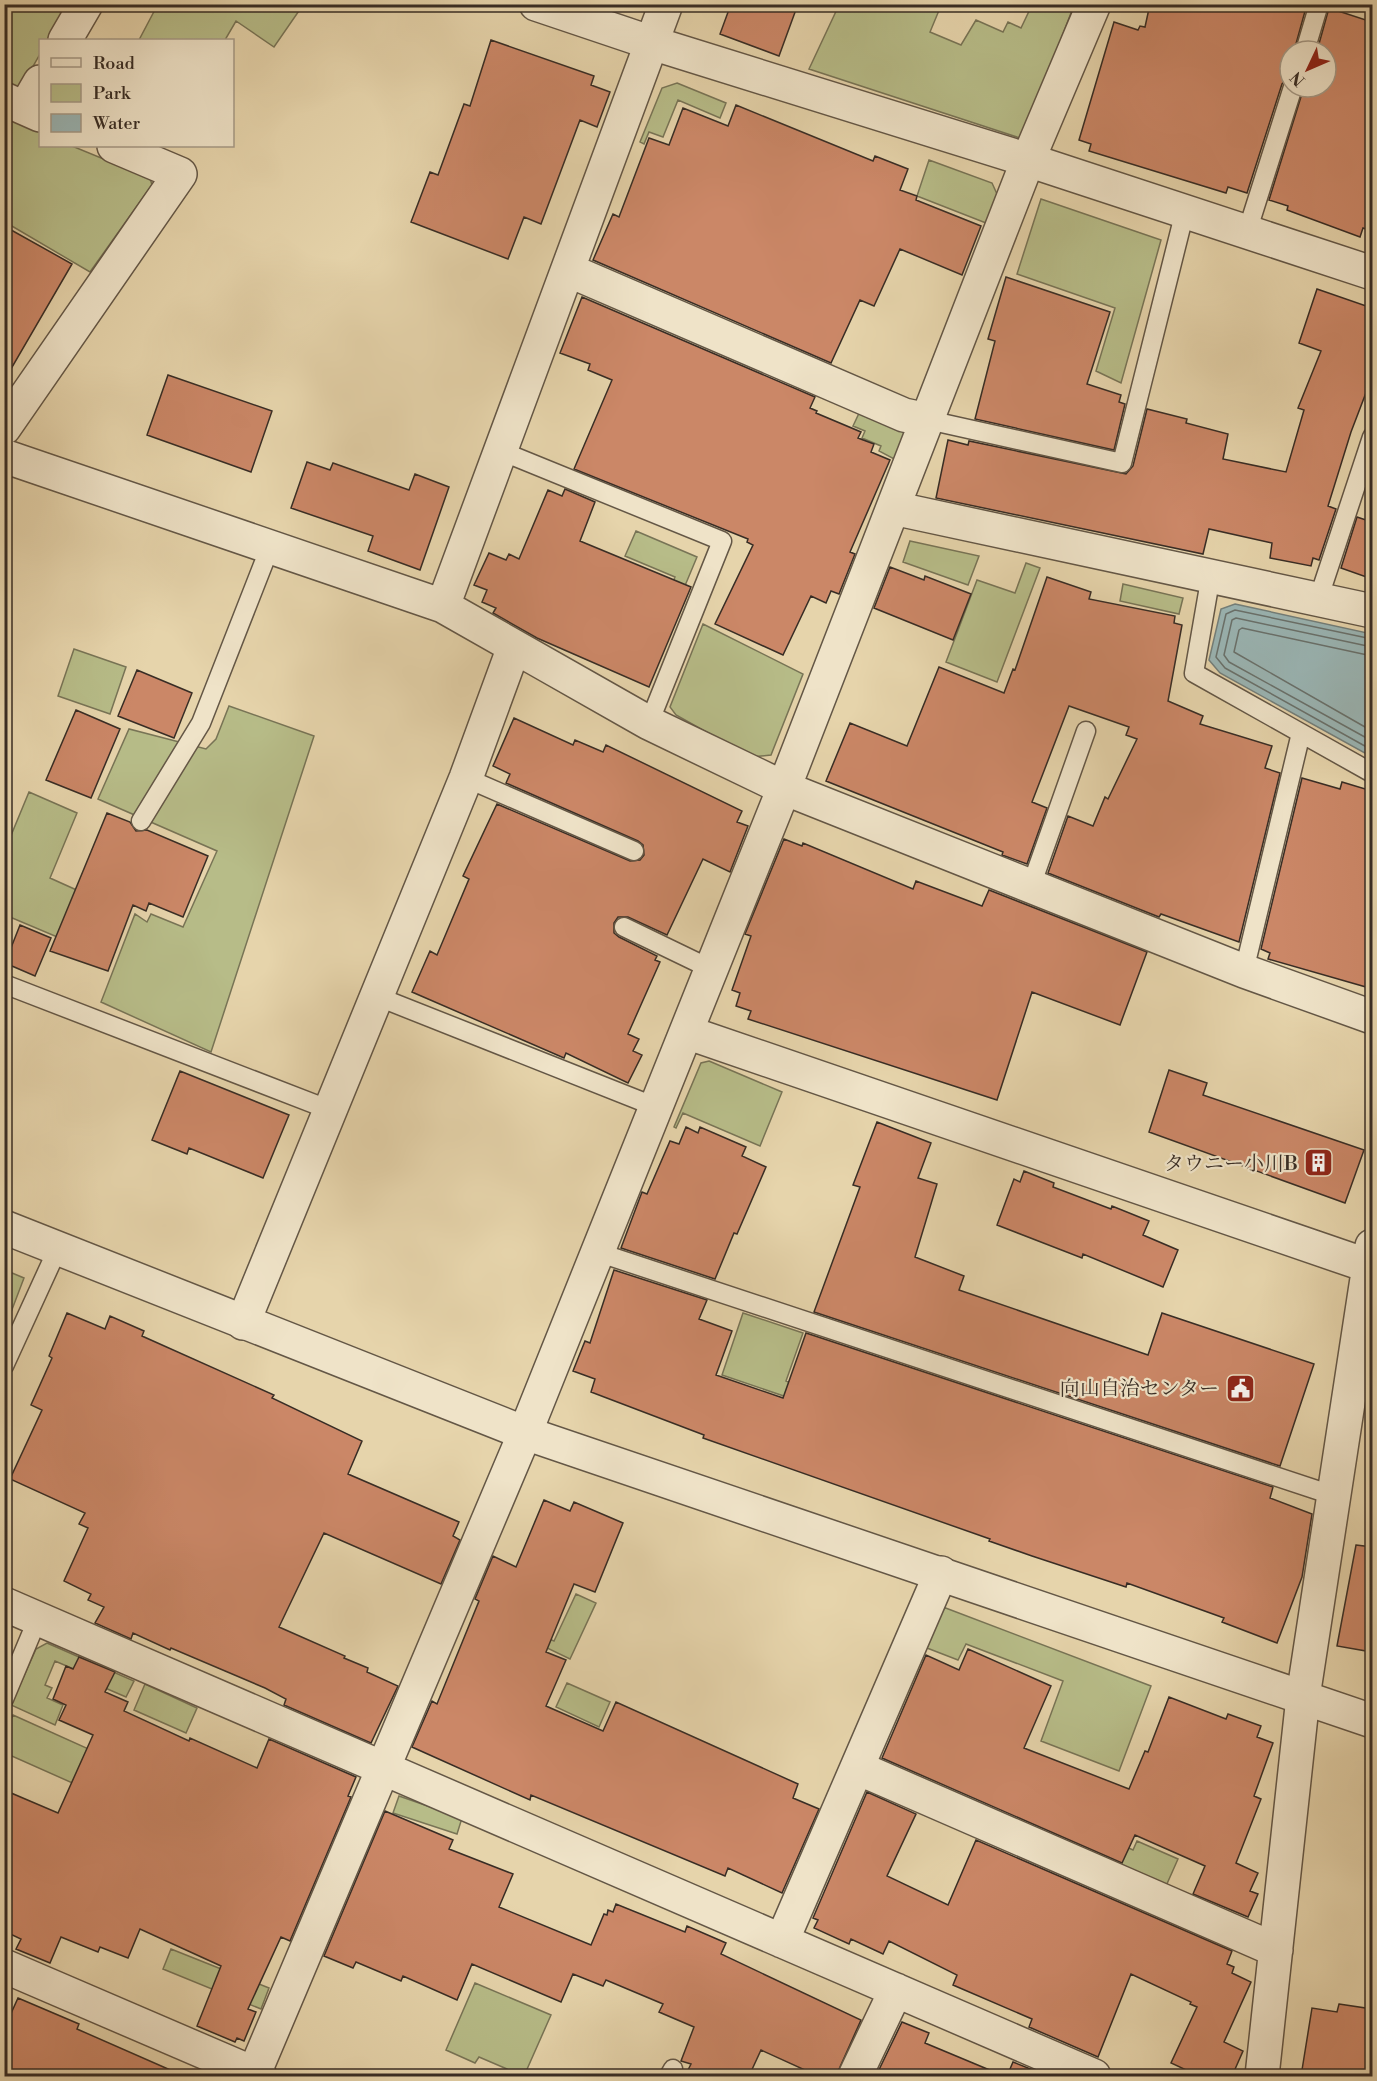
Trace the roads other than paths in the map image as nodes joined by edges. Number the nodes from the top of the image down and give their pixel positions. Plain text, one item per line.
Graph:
1 (86, 4) edge
2 (536, 4) edge
3 (666, 4) edge
4 (1094, 4) edge
5 (1319, 4) edge
6 (66, 39) edge
7 (1309, 39) edge
8 (652, 43) junction
9 (1289, 99) edge
10 (116, 147) edge
11 (1028, 160) junction
12 (1185, 211) junction
13 (1247, 232) junction
14 (568, 270) junction
15 (1372, 273) edge
16 (928, 420) junction
17 (4, 428) edge
18 (1372, 437) edge
19 (501, 451) junction
20 (4, 456) edge
21 (893, 508) junction
22 (270, 547) junction
23 (1211, 575) junction
24 (1318, 600) junction
25 (443, 606) junction
26 (1372, 611) edge
27 (514, 647) junction
28 (649, 723) junction
29 (1086, 730) dead end
30 (1301, 734) junction
31 (1372, 773) edge
32 (466, 777) junction
33 (784, 788) junction
34 (141, 821) dead end
35 (634, 850) dead end
36 (1030, 886) junction
37 (624, 927) dead end
38 (711, 969) junction
39 (1244, 971) junction
40 (4, 984) edge
41 (376, 996) junction
42 (1372, 1017) edge
43 (686, 1032) junction
44 (656, 1107) junction
45 (330, 1110) junction
46 (4, 1227) edge
47 (58, 1248) junction
48 (597, 1252) junction
49 (1371, 1256) edge
50 (243, 1323) junction
51 (4, 1366) edge
52 (525, 1433) junction
53 (1332, 1495) junction
54 (940, 1573) junction
55 (4, 1604) edge
56 (38, 1618) junction
57 (1303, 1697) junction
58 (4, 1699) edge
59 (1372, 1721) edge
60 (384, 1768) junction
61 (858, 1768) junction
62 (782, 1941) junction
63 (1276, 1950) junction
64 (4, 1966) edge
65 (896, 1990) junction
66 (256, 2076) edge
67 (855, 2076) edge
68 (1095, 2076) edge
69 (1262, 2076) edge

1 - 6 street
2 - 8 street
3 - 8 street
4 - 11 street
5 - 7 lane
8 - 11 street
8 - 14 street
9 - 13 lane
10 - 17 street
11 - 12 street
11 - 16 street
12 - 13 street
12 - 16 lane
13 - 15 street
14 - 16 street
14 - 19 street
16 - 21 street
18 - 24 lane
19 - 25 street
19 - 28 lane
20 - 22 street
21 - 23 street
21 - 33 street
22 - 25 street
22 - 34 lane
23 - 24 street
23 - 30 lane
24 - 26 street
25 - 27 street
27 - 28 street
27 - 32 street
28 - 33 street
29 - 36 lane
30 - 31 lane
30 - 39 lane
32 - 35 lane
32 - 41 street
33 - 36 street
33 - 38 street
36 - 39 street
37 - 38 lane
38 - 43 street
39 - 42 street
40 - 45 lane
41 - 44 lane
41 - 45 street
43 - 44 street
43 - 49 street
44 - 48 street
45 - 50 street
46 - 47 street
47 - 50 street
47 - 51 lane
48 - 52 street
48 - 53 lane
49 - 53 street
50 - 52 street
52 - 54 street
52 - 60 street
53 - 57 street
54 - 57 street
54 - 61 street
55 - 56 street
56 - 58 lane
56 - 60 street
57 - 59 street
57 - 63 street
60 - 62 street
60 - 66 street
61 - 62 street
61 - 63 street
62 - 65 street
63 - 69 street
64 - 66 street
65 - 67 street
65 - 68 street

